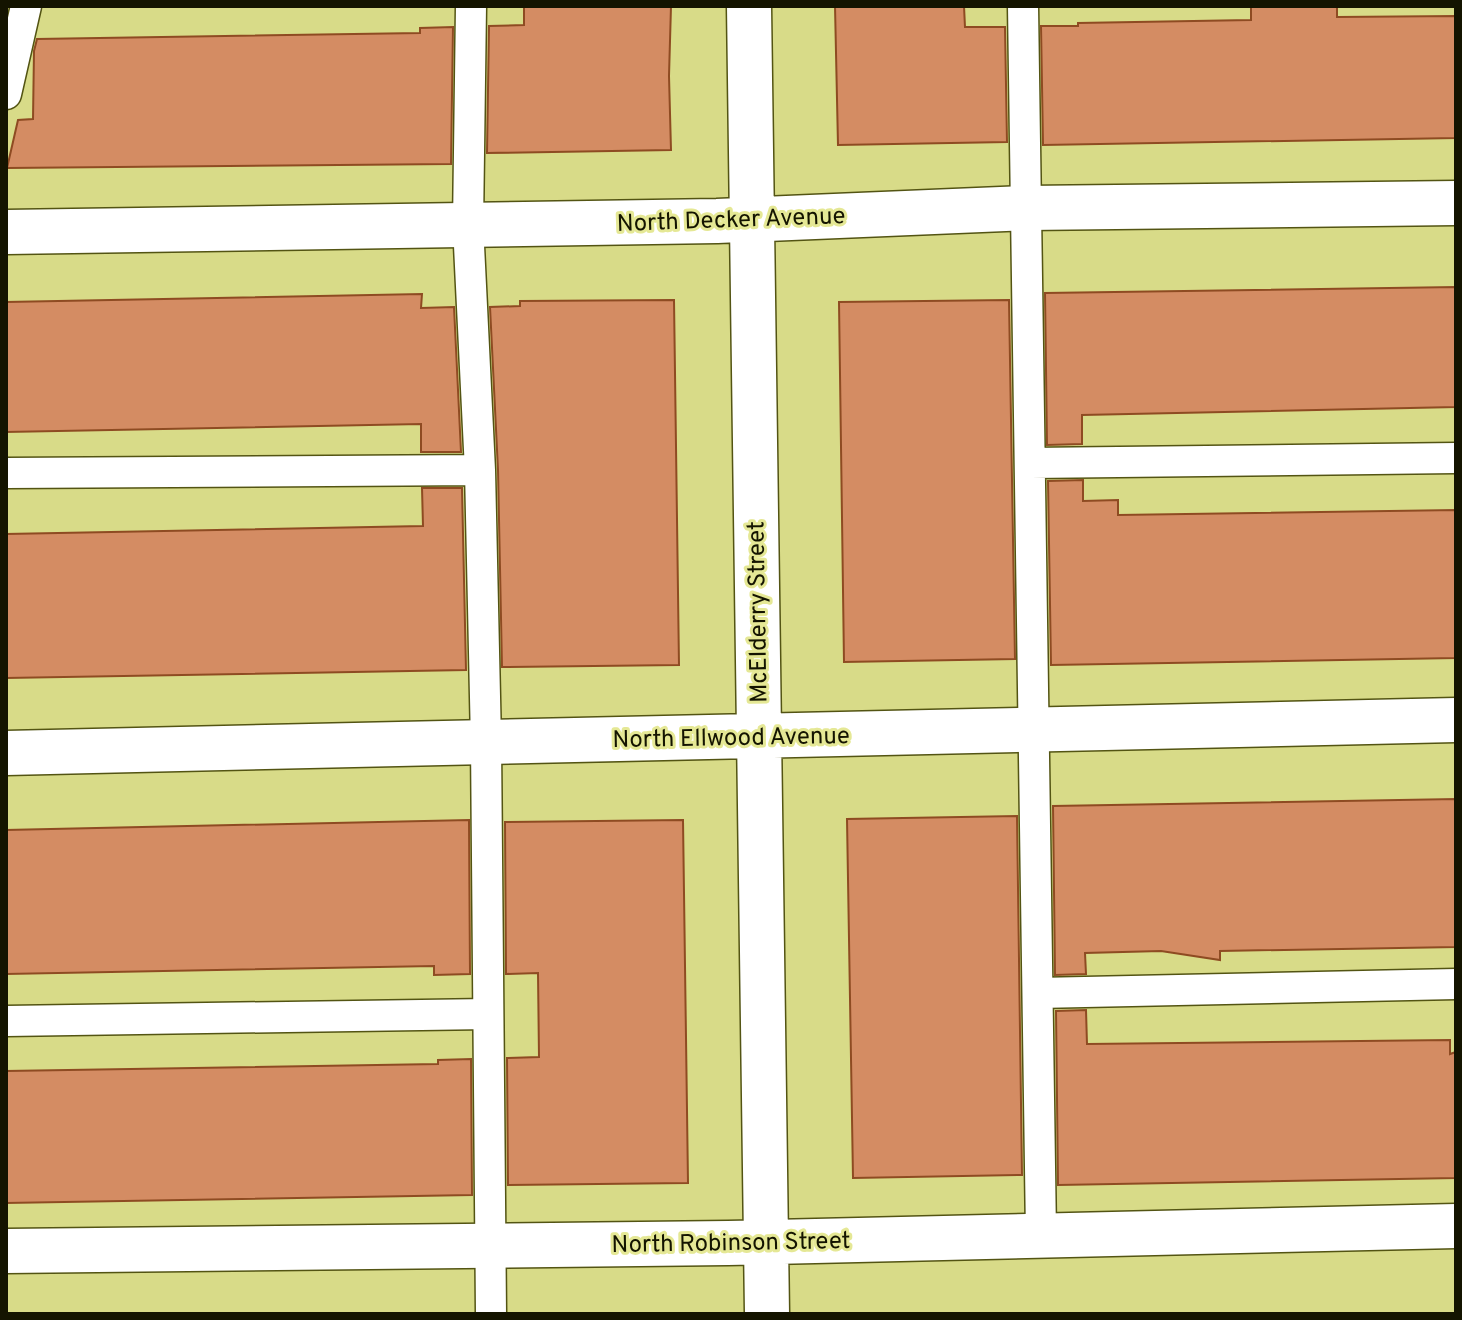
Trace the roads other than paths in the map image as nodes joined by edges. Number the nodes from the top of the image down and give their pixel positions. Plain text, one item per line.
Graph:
1 (26, 6) edge
2 (471, 6) edge
3 (749, 6) edge
4 (1023, 6) edge
5 (6, 94) edge
6 (1456, 203) edge
7 (1027, 208) junction
8 (752, 220) junction
9 (468, 225) junction
10 (6, 232) edge
11 (1456, 458) edge
12 (1031, 463) junction
13 (480, 470) junction
14 (6, 473) edge
15 (1456, 720) edge
16 (1035, 730) junction
17 (759, 736) junction
18 (486, 742) junction
19 (6, 753) edge
20 (1456, 984) edge
21 (1038, 993) junction
22 (488, 1014) junction
23 (6, 1021) edge
24 (1456, 1226) edge
25 (1041, 1235) junction
26 (766, 1242) junction
27 (490, 1245) junction
28 (6, 1251) edge
29 (491, 1314) edge
30 (767, 1314) edge

1 - 5 lane
2 - 9 lane
3 - 8 street, McElderry Street
4 - 7 lane
6 - 7 street, North Decker Avenue
7 - 8 street, North Decker Avenue
7 - 12 lane
8 - 9 street, North Decker Avenue
8 - 17 street, McElderry Street
9 - 10 street, North Decker Avenue
9 - 13 lane
11 - 12 lane
12 - 16 lane
13 - 14 lane
13 - 18 lane
15 - 16 street, North Ellwood Avenue
16 - 17 street, North Ellwood Avenue
16 - 21 lane
17 - 18 street, North Ellwood Avenue
17 - 26 street, McElderry Street
18 - 19 street, North Ellwood Avenue
18 - 22 lane
20 - 21 lane
21 - 25 lane
22 - 23 lane
22 - 27 lane
24 - 25 street, North Robinson Street
25 - 26 street, North Robinson Street
26 - 27 street, North Robinson Street
26 - 30 street, McElderry Street
27 - 28 street, North Robinson Street
27 - 29 lane

